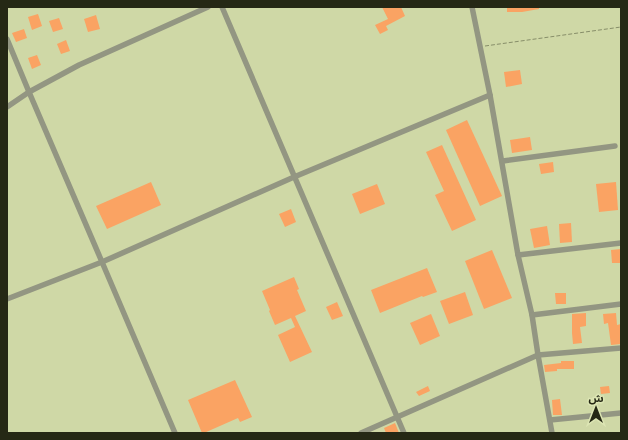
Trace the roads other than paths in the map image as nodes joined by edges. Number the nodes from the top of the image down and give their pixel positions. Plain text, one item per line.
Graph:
1 (208, 7) edge
2 (222, 7) edge
3 (472, 7) edge
4 (7, 39) edge
5 (28, 92) junction
6 (490, 95) junction
7 (7, 107) edge
8 (615, 146) dead end
9 (503, 161) junction
10 (294, 177) junction
11 (621, 243) edge
12 (518, 255) junction
13 (102, 262) junction
14 (7, 299) edge
15 (621, 304) edge
16 (532, 315) junction
17 (621, 348) edge
18 (538, 355) junction
19 (621, 413) edge
20 (397, 417) junction
21 (550, 420) junction
22 (175, 433) edge
23 (361, 433) edge
24 (404, 433) edge
25 (552, 433) edge

1 - 5 street
2 - 10 street
3 - 6 street
4 - 5 street
5 - 7 street
5 - 13 street
6 - 9 street
6 - 10 street
8 - 9 street
9 - 12 street
10 - 13 street
10 - 20 street
11 - 12 street
12 - 16 street
13 - 14 street
13 - 22 street
15 - 16 street
16 - 18 street
17 - 18 street
18 - 20 street
18 - 21 street
19 - 21 street
20 - 23 street
20 - 24 street
21 - 25 street

